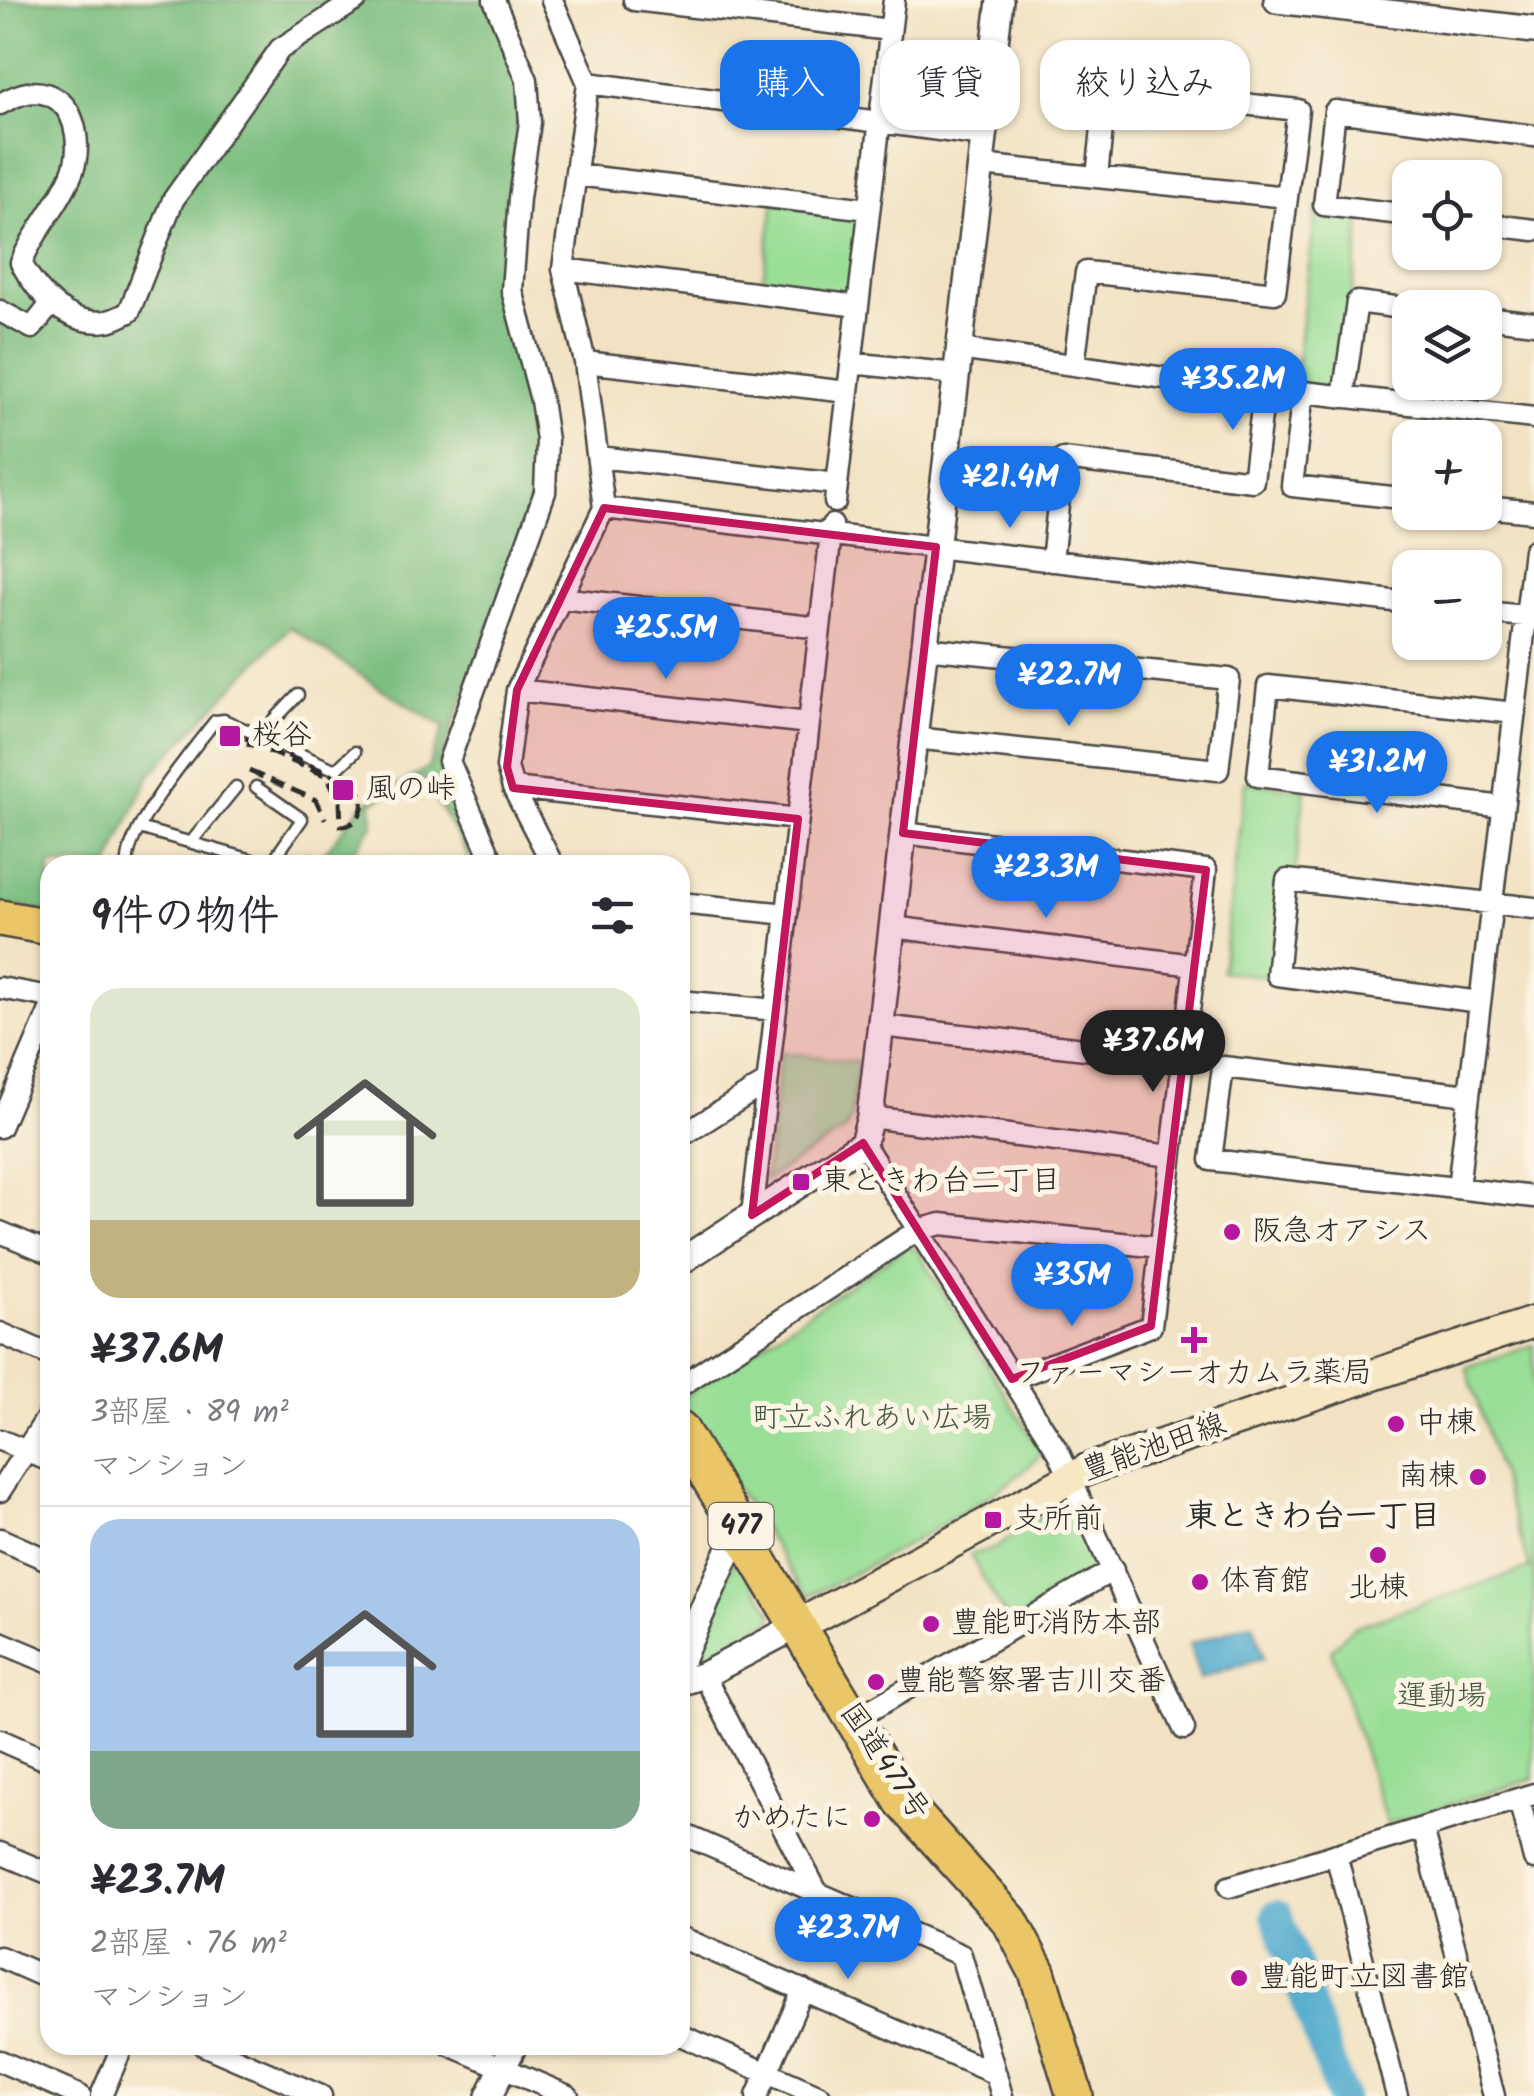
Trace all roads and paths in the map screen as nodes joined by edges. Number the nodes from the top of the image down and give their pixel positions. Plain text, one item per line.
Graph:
1 (356, 0) edge
2 (494, 0) edge
3 (552, 0) edge
4 (634, 0) edge
5 (894, 0) edge
6 (1000, 0) edge
7 (1277, 0) edge
8 (890, 30) junction
9 (1534, 30) edge
10 (889, 40) edge
11 (588, 83) junction
12 (0, 104) edge
13 (880, 122) joint
14 (939, 130) edge
15 (984, 136) junction
16 (1534, 136) edge
17 (980, 165) junction
18 (576, 175) junction
19 (1096, 176) junction
20 (1287, 197) junction
21 (869, 209) junction
22 (1392, 213) edge
23 (1502, 226) edge
24 (1534, 230) edge
25 (563, 270) junction
26 (51, 304) junction
27 (858, 306) junction
28 (1392, 307) edge
29 (0, 311) edge
30 (1502, 320) edge
31 (1534, 323) edge
32 (584, 362) junction
33 (958, 362) junction
34 (851, 363) junction
35 (1074, 365) junction
36 (848, 392) junction
37 (1343, 397) junction
38 (1534, 418) edge
39 (598, 456) junction
40 (1392, 496) edge
41 (604, 508) junction
42 (1502, 509) edge
43 (1534, 512) edge
44 (832, 529) junction
45 (936, 547) junction
46 (1534, 550) edge
47 (1052, 560) junction
48 (560, 598) junction
49 (1392, 601) edge
50 (1502, 614) edge
51 (1530, 617) edge
52 (820, 628) junction
53 (924, 648) junction
54 (517, 690) junction
55 (298, 695) dead end
56 (1515, 713) junction
57 (809, 723) junction
58 (260, 736) junction
59 (914, 738) junction
60 (355, 752) dead end
61 (256, 787) dead end
62 (236, 788) dead end
63 (513, 788) junction
64 (1504, 807) junction
65 (798, 819) junction
66 (139, 828) junction
67 (903, 833) junction
68 (192, 841) junction
69 (127, 855) edge
70 (238, 855) edge
71 (277, 855) edge
72 (490, 855) edge
73 (548, 855) edge
74 (1492, 903) junction
75 (690, 904) edge
76 (1534, 908) edge
77 (787, 914) junction
78 (0, 918) edge
79 (40, 925) edge
80 (892, 926) junction
81 (1194, 965) junction
82 (0, 988) edge
83 (40, 995) edge
84 (690, 1002) edge
85 (1480, 1002) junction
86 (776, 1010) junction
87 (881, 1026) junction
88 (40, 1033) edge
89 (1183, 1060) junction
90 (767, 1082) junction
91 (1469, 1095) junction
92 (870, 1118) junction
93 (0, 1127) edge
94 (690, 1131) edge
95 (863, 1144) junction
96 (1171, 1156) junction
97 (1458, 1188) junction
98 (1534, 1197) edge
99 (752, 1215) junction
100 (918, 1230) junction
101 (0, 1232) edge
102 (40, 1247) edge
103 (1160, 1247) junction
104 (690, 1255) edge
105 (1534, 1322) edge
106 (0, 1334) edge
107 (40, 1351) edge
108 (690, 1379) edge
109 (1012, 1379) junction
110 (40, 1429) edge
111 (0, 1440) edge
112 (690, 1445) edge
113 (26, 1451) junction
114 (40, 1457) edge
115 (1070, 1476) junction
116 (0, 1491) edge
117 (740, 1525) junction
118 (0, 1539) edge
119 (40, 1556) edge
120 (1112, 1570) junction
121 (690, 1612) edge
122 (797, 1626) junction
123 (0, 1642) edge
124 (40, 1660) edge
125 (692, 1679) edge
126 (853, 1720) junction
127 (1184, 1729) dead end
128 (0, 1740) edge
129 (40, 1758) edge
130 (1526, 1797) edge
131 (1423, 1828) junction
132 (690, 1837) edge
133 (0, 1852) edge
134 (1336, 1854) junction
135 (1534, 1859) edge
136 (40, 1870) edge
137 (1229, 1887) dead end
138 (817, 1892) junction
139 (690, 1941) edge
140 (0, 1957) edge
141 (40, 1975) edge
142 (803, 1990) junction
143 (690, 2040) edge
144 (119, 2055) edge
145 (226, 2055) edge
146 (508, 2056) edge
147 (0, 2061) edge
148 (767, 2073) junction
149 (996, 2074) junction
150 (80, 2096) edge
151 (101, 2096) edge
152 (320, 2096) edge
153 (488, 2096) edge
154 (568, 2096) edge
155 (757, 2096) edge
156 (820, 2096) edge
157 (1002, 2096) edge
158 (1075, 2096) edge
159 (1398, 2096) edge
160 (1494, 2096) edge

1 - 26 street
2 - 72 street
3 - 11 street
4 - 8 street
5 - 8 street
6 - 15 street
7 - 9 street
8 - 10 street
11 - 13 street
11 - 18 street
12 - 26 street
13 - 21 street
14 - 15 street
15 - 17 street
16 - 22 street
17 - 19 street
17 - 33 street
18 - 21 street
18 - 25 street
19 - 20 street
19 - 20 street
20 - 35 street
21 - 27 street
23 - 24 street
25 - 27 street
25 - 32 street
26 - 29 street
27 - 34 street
28 - 37 street
30 - 31 street
32 - 36 street
32 - 39 street
33 - 34 street
33 - 35 street
33 - 45 street
34 - 36 street
35 - 47 street
36 - 39 street
37 - 38 street
37 - 40 street
39 - 41 street
41 - 44 street
41 - 48 street
42 - 43 street
44 - 45 street
44 - 52 street
45 - 47 street
45 - 53 street
46 - 51 street
47 - 49 street
48 - 52 street
48 - 54 street
50 - 51 street
51 - 56 street
52 - 57 street
53 - 59 street
53 - 59 street
54 - 57 street
54 - 63 street
55 - 58 lane
56 - 64 street
56 - 64 street
57 - 65 street
58 - 60 lane
58 - 66 lane
59 - 67 street
61 - 71 lane
62 - 68 lane
63 - 65 street
63 - 73 street
64 - 74 street
65 - 77 street
66 - 68 lane
66 - 69 lane
67 - 80 street
67 - 81 street
68 - 70 lane
74 - 76 street
74 - 85 street
74 - 85 street
75 - 77 street
77 - 86 street
78 - 79 highway
80 - 81 street
80 - 87 street
81 - 89 street
82 - 83 street
84 - 86 street
85 - 91 street
86 - 90 street
87 - 89 street
87 - 92 street
88 - 93 street
89 - 96 street
90 - 94 street
90 - 99 street
91 - 97 street
91 - 97 street
92 - 95 street
92 - 96 street
95 - 99 street
95 - 100 street
96 - 103 street
97 - 98 street
99 - 104 street
100 - 103 street
100 - 108 street
100 - 109 street
101 - 102 street
103 - 109 street
105 - 115 main road, 豊能池田線
106 - 107 street
109 - 115 street
110 - 113 street
111 - 113 street
112 - 117 highway, 国道477号 / 477
113 - 114 street
113 - 116 street
115 - 120 street
115 - 122 main road, 豊能池田線
117 - 121 street
117 - 122 highway, 国道477号 / 477
118 - 119 street
120 - 126 street
120 - 127 street
122 - 125 street
122 - 126 highway, 国道477号 / 477
123 - 124 street
125 - 138 street
126 - 158 highway, 国道477号 / 477
128 - 129 street
130 - 131 street
130 - 135 street
131 - 134 street
131 - 160 street
132 - 138 street
133 - 136 street
134 - 137 street
134 - 159 street
138 - 149 street
139 - 142 street
140 - 141 street
142 - 148 street
142 - 149 street
143 - 148 street
144 - 151 street
145 - 152 street
146 - 153 street
146 - 154 street
147 - 150 street
148 - 155 street
148 - 156 street
149 - 157 street

